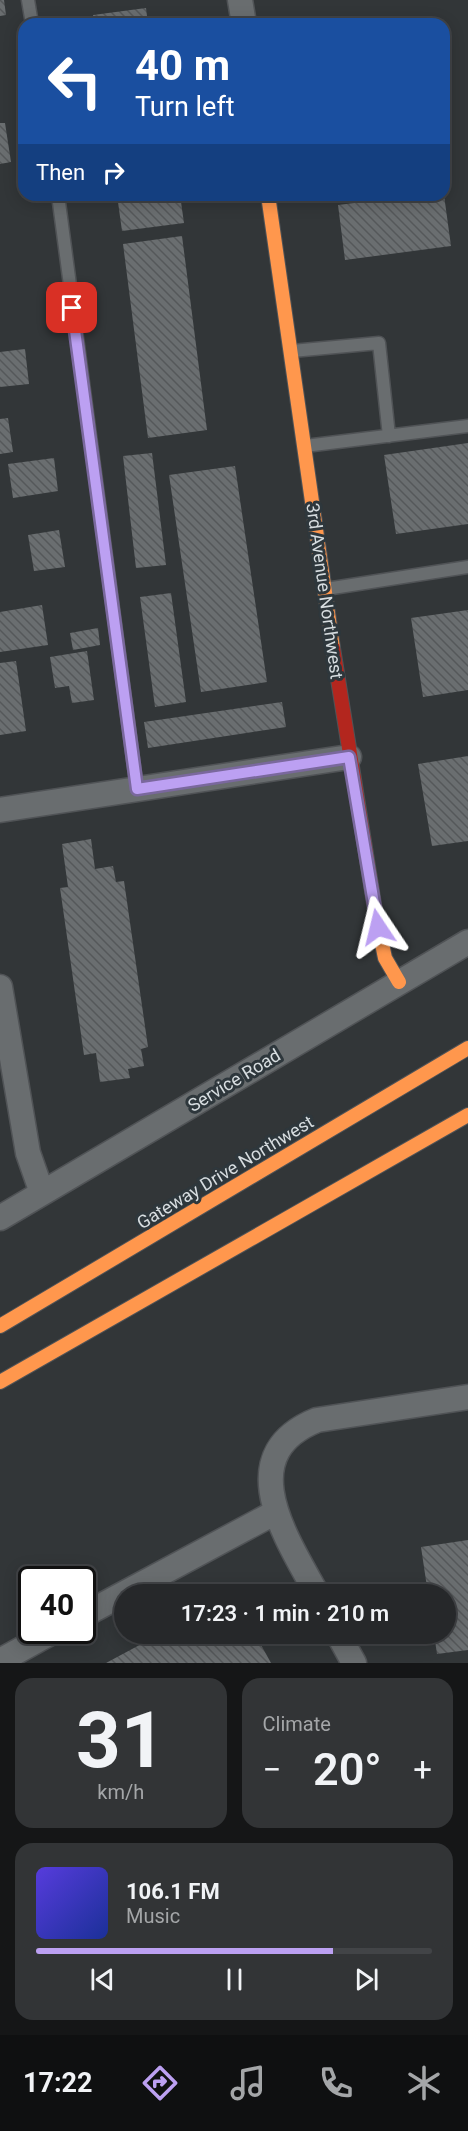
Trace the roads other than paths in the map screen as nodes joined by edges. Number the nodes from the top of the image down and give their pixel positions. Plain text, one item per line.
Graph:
1 (28, 0) edge
2 (240, 0) edge
3 (31, 18) edge
4 (243, 18) edge
5 (59, 201) edge
6 (269, 201) edge
7 (291, 351) junction
8 (468, 426) edge
9 (389, 436) junction
10 (304, 447) junction
11 (468, 567) edge
12 (325, 589) junction
13 (349, 757) junction
14 (137, 789) junction
15 (0, 810) edge
16 (468, 942) edge
17 (399, 982) junction
18 (0, 987) edge
19 (468, 1048) edge
20 (468, 1115) edge
21 (42, 1193) junction
22 (0, 1218) edge
23 (0, 1326) edge
24 (0, 1382) edge
25 (468, 1397) edge
26 (276, 1512) junction
27 (312, 1584) edge
28 (96, 1608) edge
29 (31, 1644) edge
30 (344, 1644) edge
31 (0, 1661) edge
32 (354, 1663) edge

1 - 3 lane
2 - 4 street
5 - 14 lane
6 - 7 main road, 3rd Avenue Northwest
7 - 9 lane
7 - 10 main road, 3rd Avenue Northwest
8 - 9 lane
9 - 10 lane
10 - 12 main road, 3rd Avenue Northwest
11 - 12 lane
12 - 13 main road, 3rd Avenue Northwest
13 - 14 street
13 - 17 main road, 3rd Avenue Northwest
14 - 15 street
16 - 17 street, Service Road
17 - 21 street, Service Road
18 - 21 street
19 - 23 main road, Gateway Drive Northwest
20 - 24 main road
21 - 22 street, Service Road
25 - 26 street
26 - 27 street
26 - 28 street
29 - 31 street
30 - 32 street

